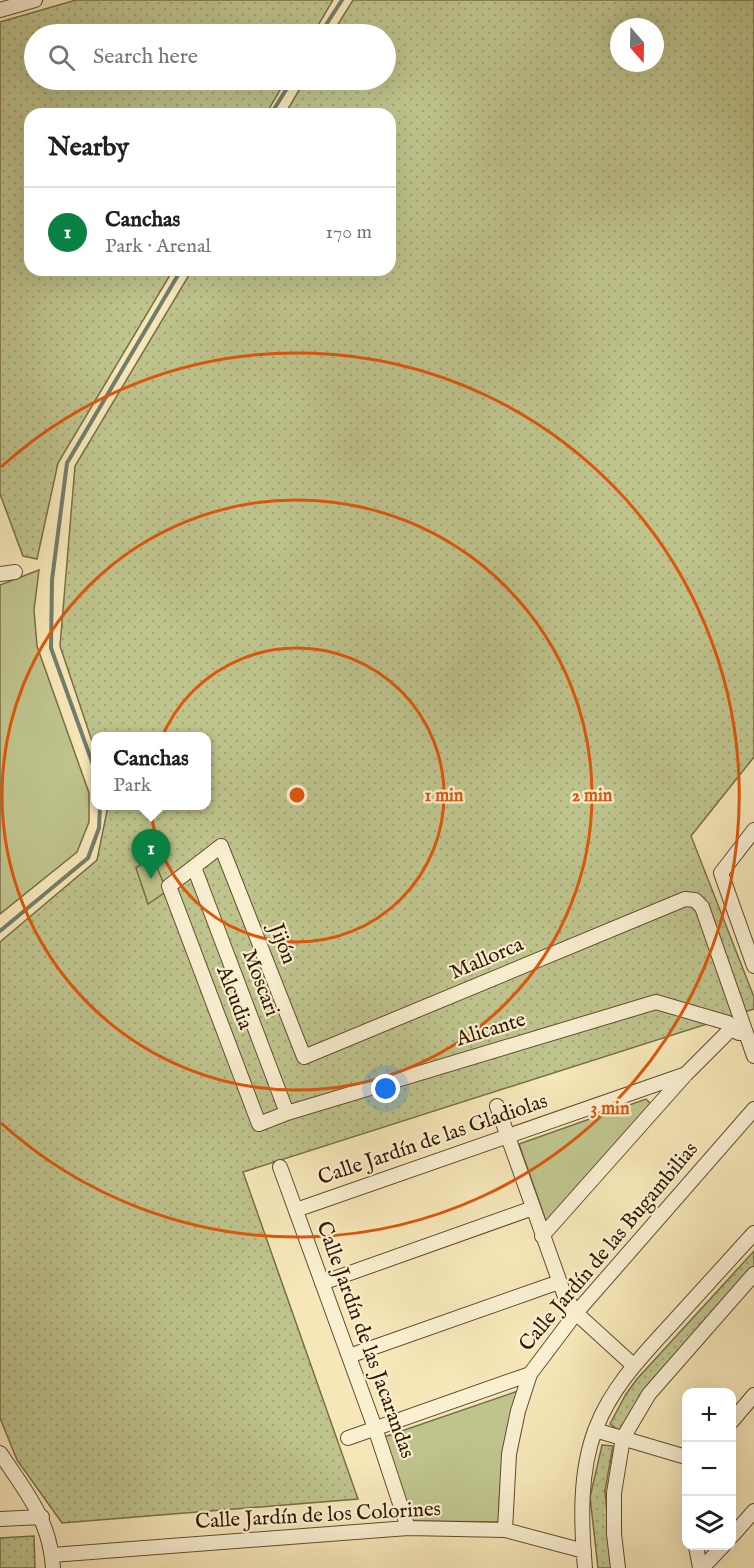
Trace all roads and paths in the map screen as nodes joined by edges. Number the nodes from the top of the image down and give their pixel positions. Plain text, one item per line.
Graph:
1 (35, 0) edge
2 (0, 10) edge
3 (15, 572) dead end
4 (0, 574) edge
5 (754, 830) edge
6 (194, 867) junction
7 (754, 966) edge
8 (731, 1029) junction
9 (746, 1037) junction
10 (754, 1056) edge
11 (304, 1058) joint
12 (686, 1074) junction
13 (497, 1106) dead end
14 (754, 1109) edge
15 (287, 1113) junction
16 (259, 1124) joint
17 (508, 1137) junction
18 (280, 1167) dead end
19 (533, 1208) junction
20 (296, 1210) junction
21 (754, 1233) edge
22 (542, 1236) junction
23 (754, 1274) edge
24 (559, 1282) junction
25 (322, 1283) junction
26 (576, 1313) junction
27 (349, 1356) junction
28 (633, 1365) junction
29 (530, 1374) junction
30 (754, 1395) edge
31 (736, 1416) edge
32 (375, 1428) junction
33 (595, 1430) junction
34 (348, 1438) dead end
35 (623, 1438) junction
36 (0, 1453) edge
37 (682, 1456) edge
38 (754, 1511) edge
39 (42, 1517) junction
40 (0, 1519) edge
41 (408, 1528) junction
42 (505, 1530) junction
43 (736, 1531) edge
44 (697, 1550) edge
45 (718, 1550) edge
46 (584, 1551) junction
47 (52, 1561) edge
48 (585, 1568) edge
49 (618, 1568) edge
50 (701, 1568) edge

1 - 2 street
3 - 4 street
5 - 7 street
6 - 11 street, Jijón
6 - 15 street, Moscari
6 - 16 street, Alcudia
8 - 9 street, Alicante
8 - 12 street
8 - 15 street, Alicante
9 - 10 street
9 - 11 street, Mallorca
12 - 17 street, Calle Jardín de las Gladiolas
12 - 22 street
13 - 17 street
14 - 26 street, Calle Jardín de las Bugambilias
15 - 16 street, Alicante
17 - 19 street
17 - 20 street, Calle Jardín de las Gladiolas
18 - 20 street, Calle Jardín de las Jacarandas
19 - 22 street
19 - 25 street
20 - 25 street, Calle Jardín de las Jacarandas
21 - 28 street
22 - 24 street
23 - 35 street
24 - 26 street
24 - 27 street
25 - 27 street, Calle Jardín de las Jacarandas
26 - 28 street
26 - 29 street, Calle Jardín de las Bugambilias
27 - 32 street, Calle Jardín de las Jacarandas
28 - 33 street
29 - 32 street
29 - 42 street, Calle Jardín de las Bugambilias
30 - 31 street
32 - 34 street
32 - 41 street, Calle Jardín de las Jacarandas
33 - 35 street
33 - 46 street
35 - 37 street
35 - 49 street
36 - 39 street
38 - 43 street
39 - 40 street
39 - 47 street
41 - 42 street, Calle Jardín de los Colorines
41 - 47 street, Calle Jardín de los Colorines
42 - 46 street, Calle Jardín de los Colorines
44 - 50 street
45 - 50 street
46 - 48 street

